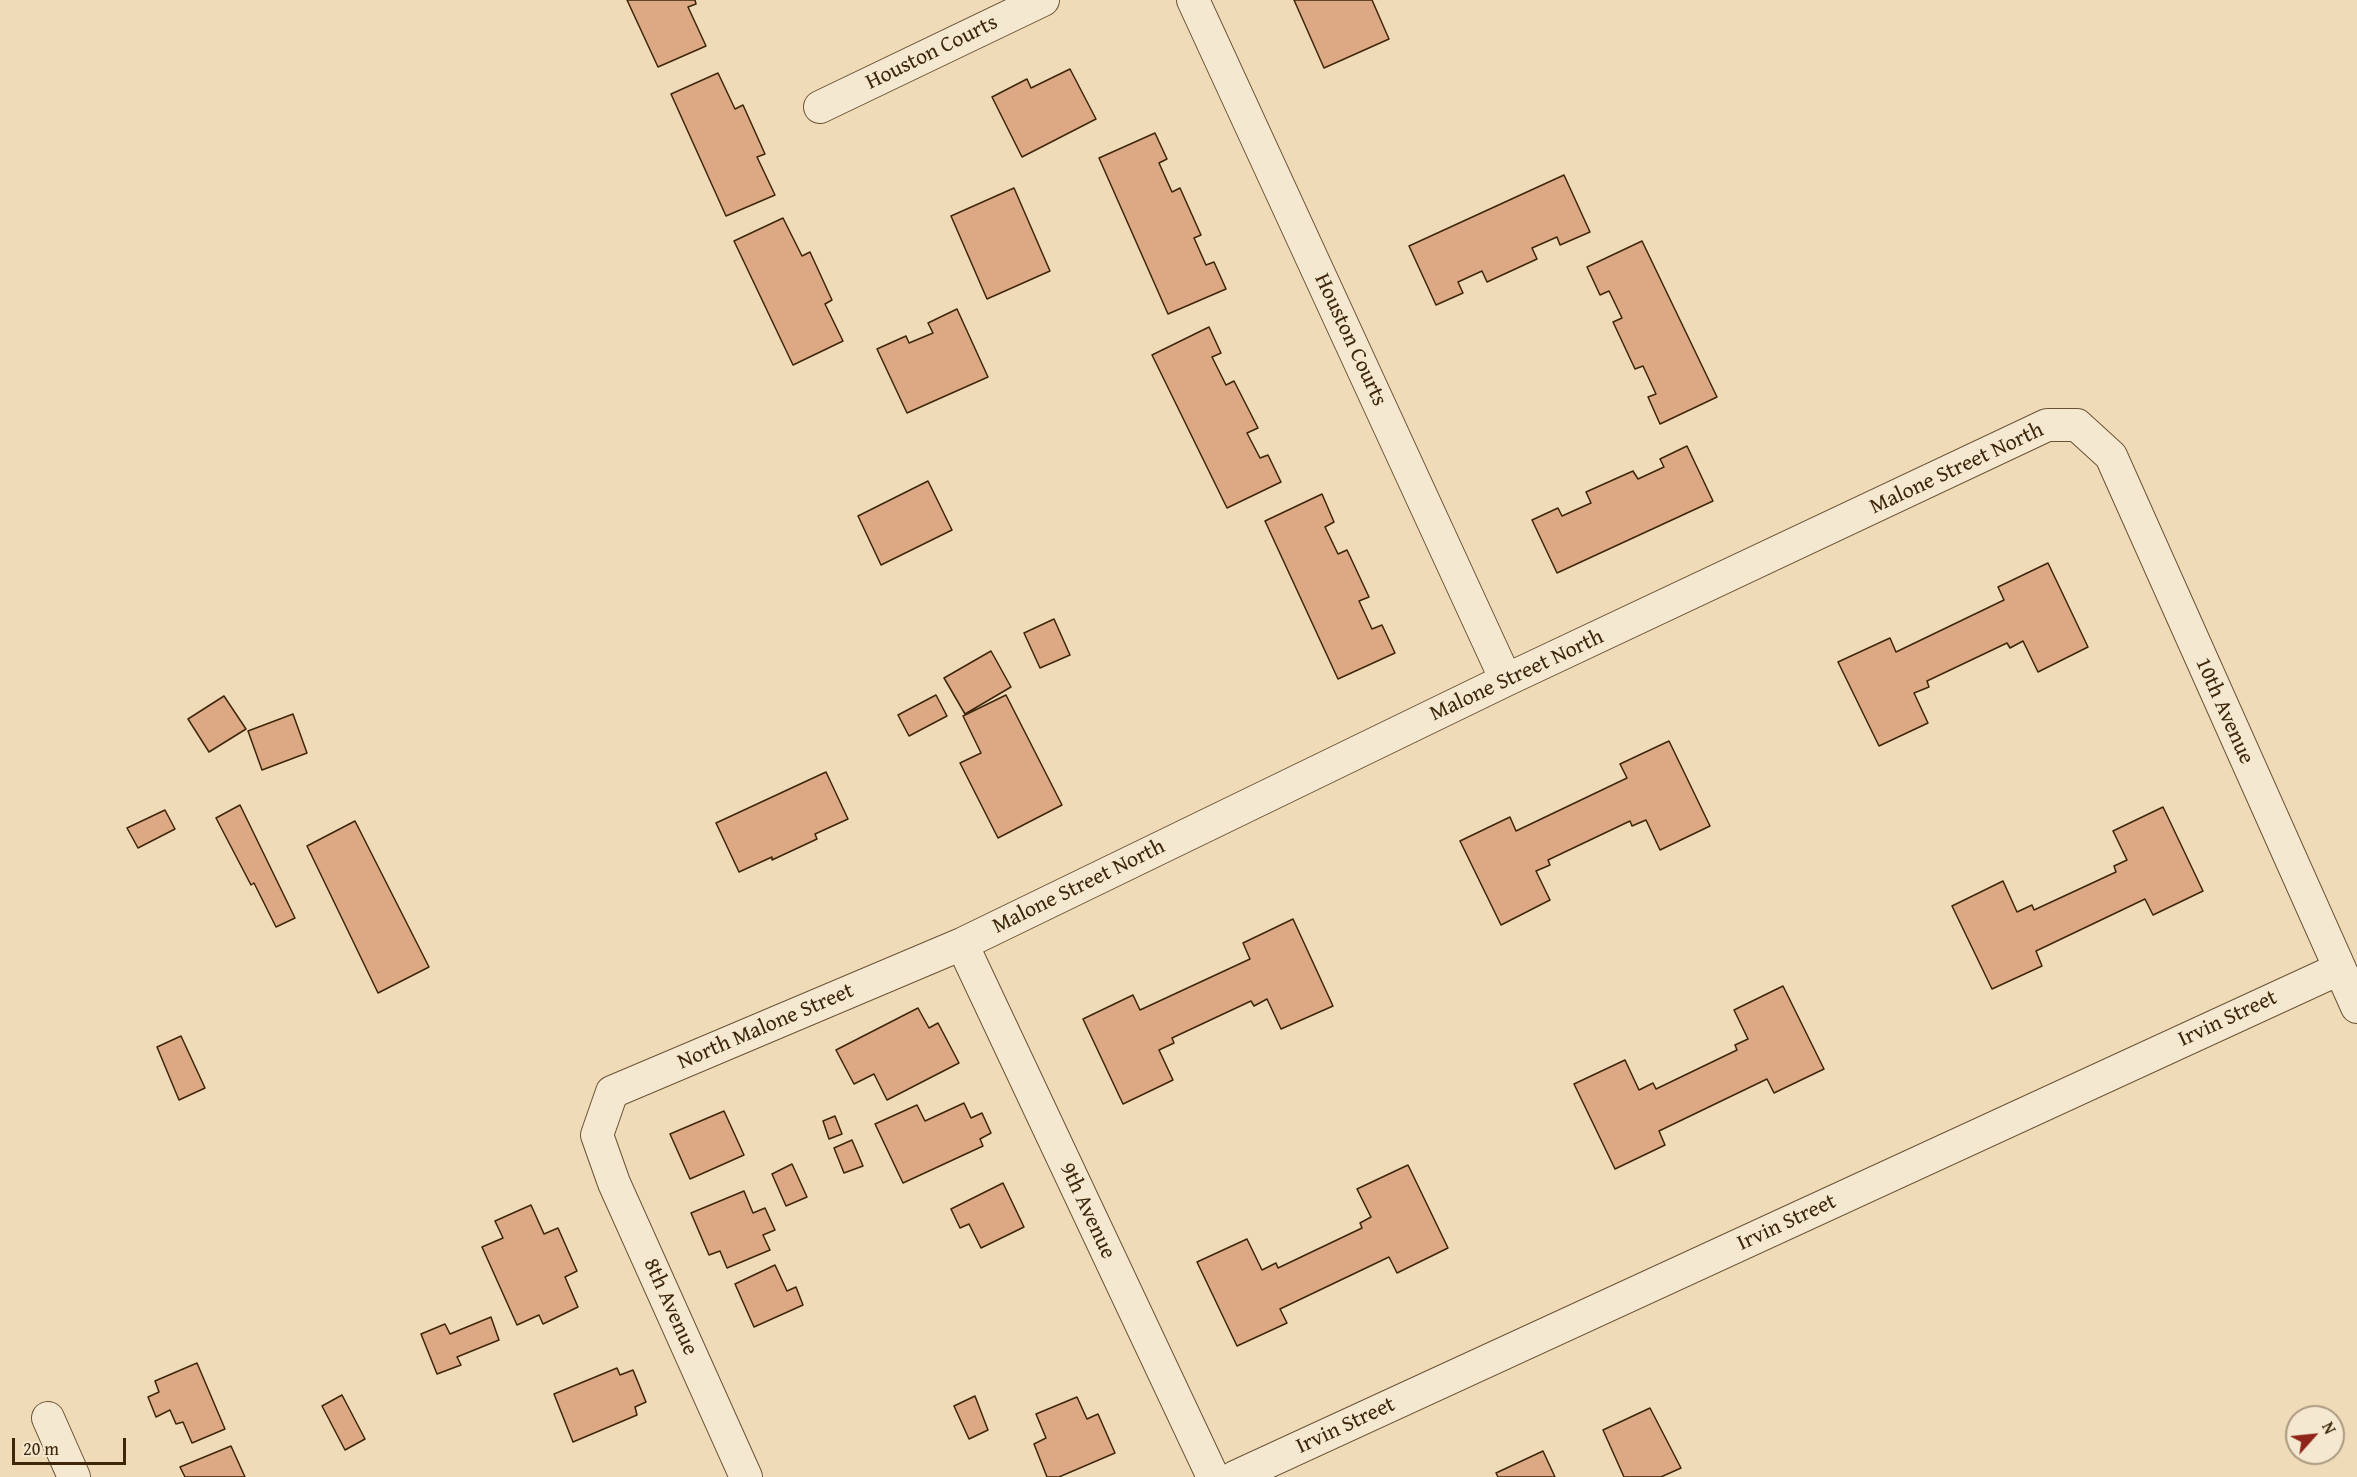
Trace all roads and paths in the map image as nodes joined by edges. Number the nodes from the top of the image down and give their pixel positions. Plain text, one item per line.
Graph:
1 (1043, 0) edge
2 (1193, 0) edge
3 (820, 107) dead end
4 (2077, 424) joint
5 (1506, 680) junction
6 (962, 944) junction
7 (2339, 969) junction
8 (2357, 1007) edge
9 (597, 1135) joint
10 (48, 1418) dead end
11 (74, 1477) edge
12 (746, 1477) edge
13 (1213, 1477) edge
14 (1235, 1477) edge

1 - 3 street, Houston Courts
2 - 5 street, Houston Courts
4 - 5 street, Malone Street North
4 - 7 street, 10th Avenue
5 - 6 street, Malone Street North
6 - 9 street, North Malone Street
6 - 13 street, 9th Avenue
7 - 8 street, 10th Avenue
7 - 14 street, Irvin Street
9 - 12 street, 8th Avenue
10 - 11 street

